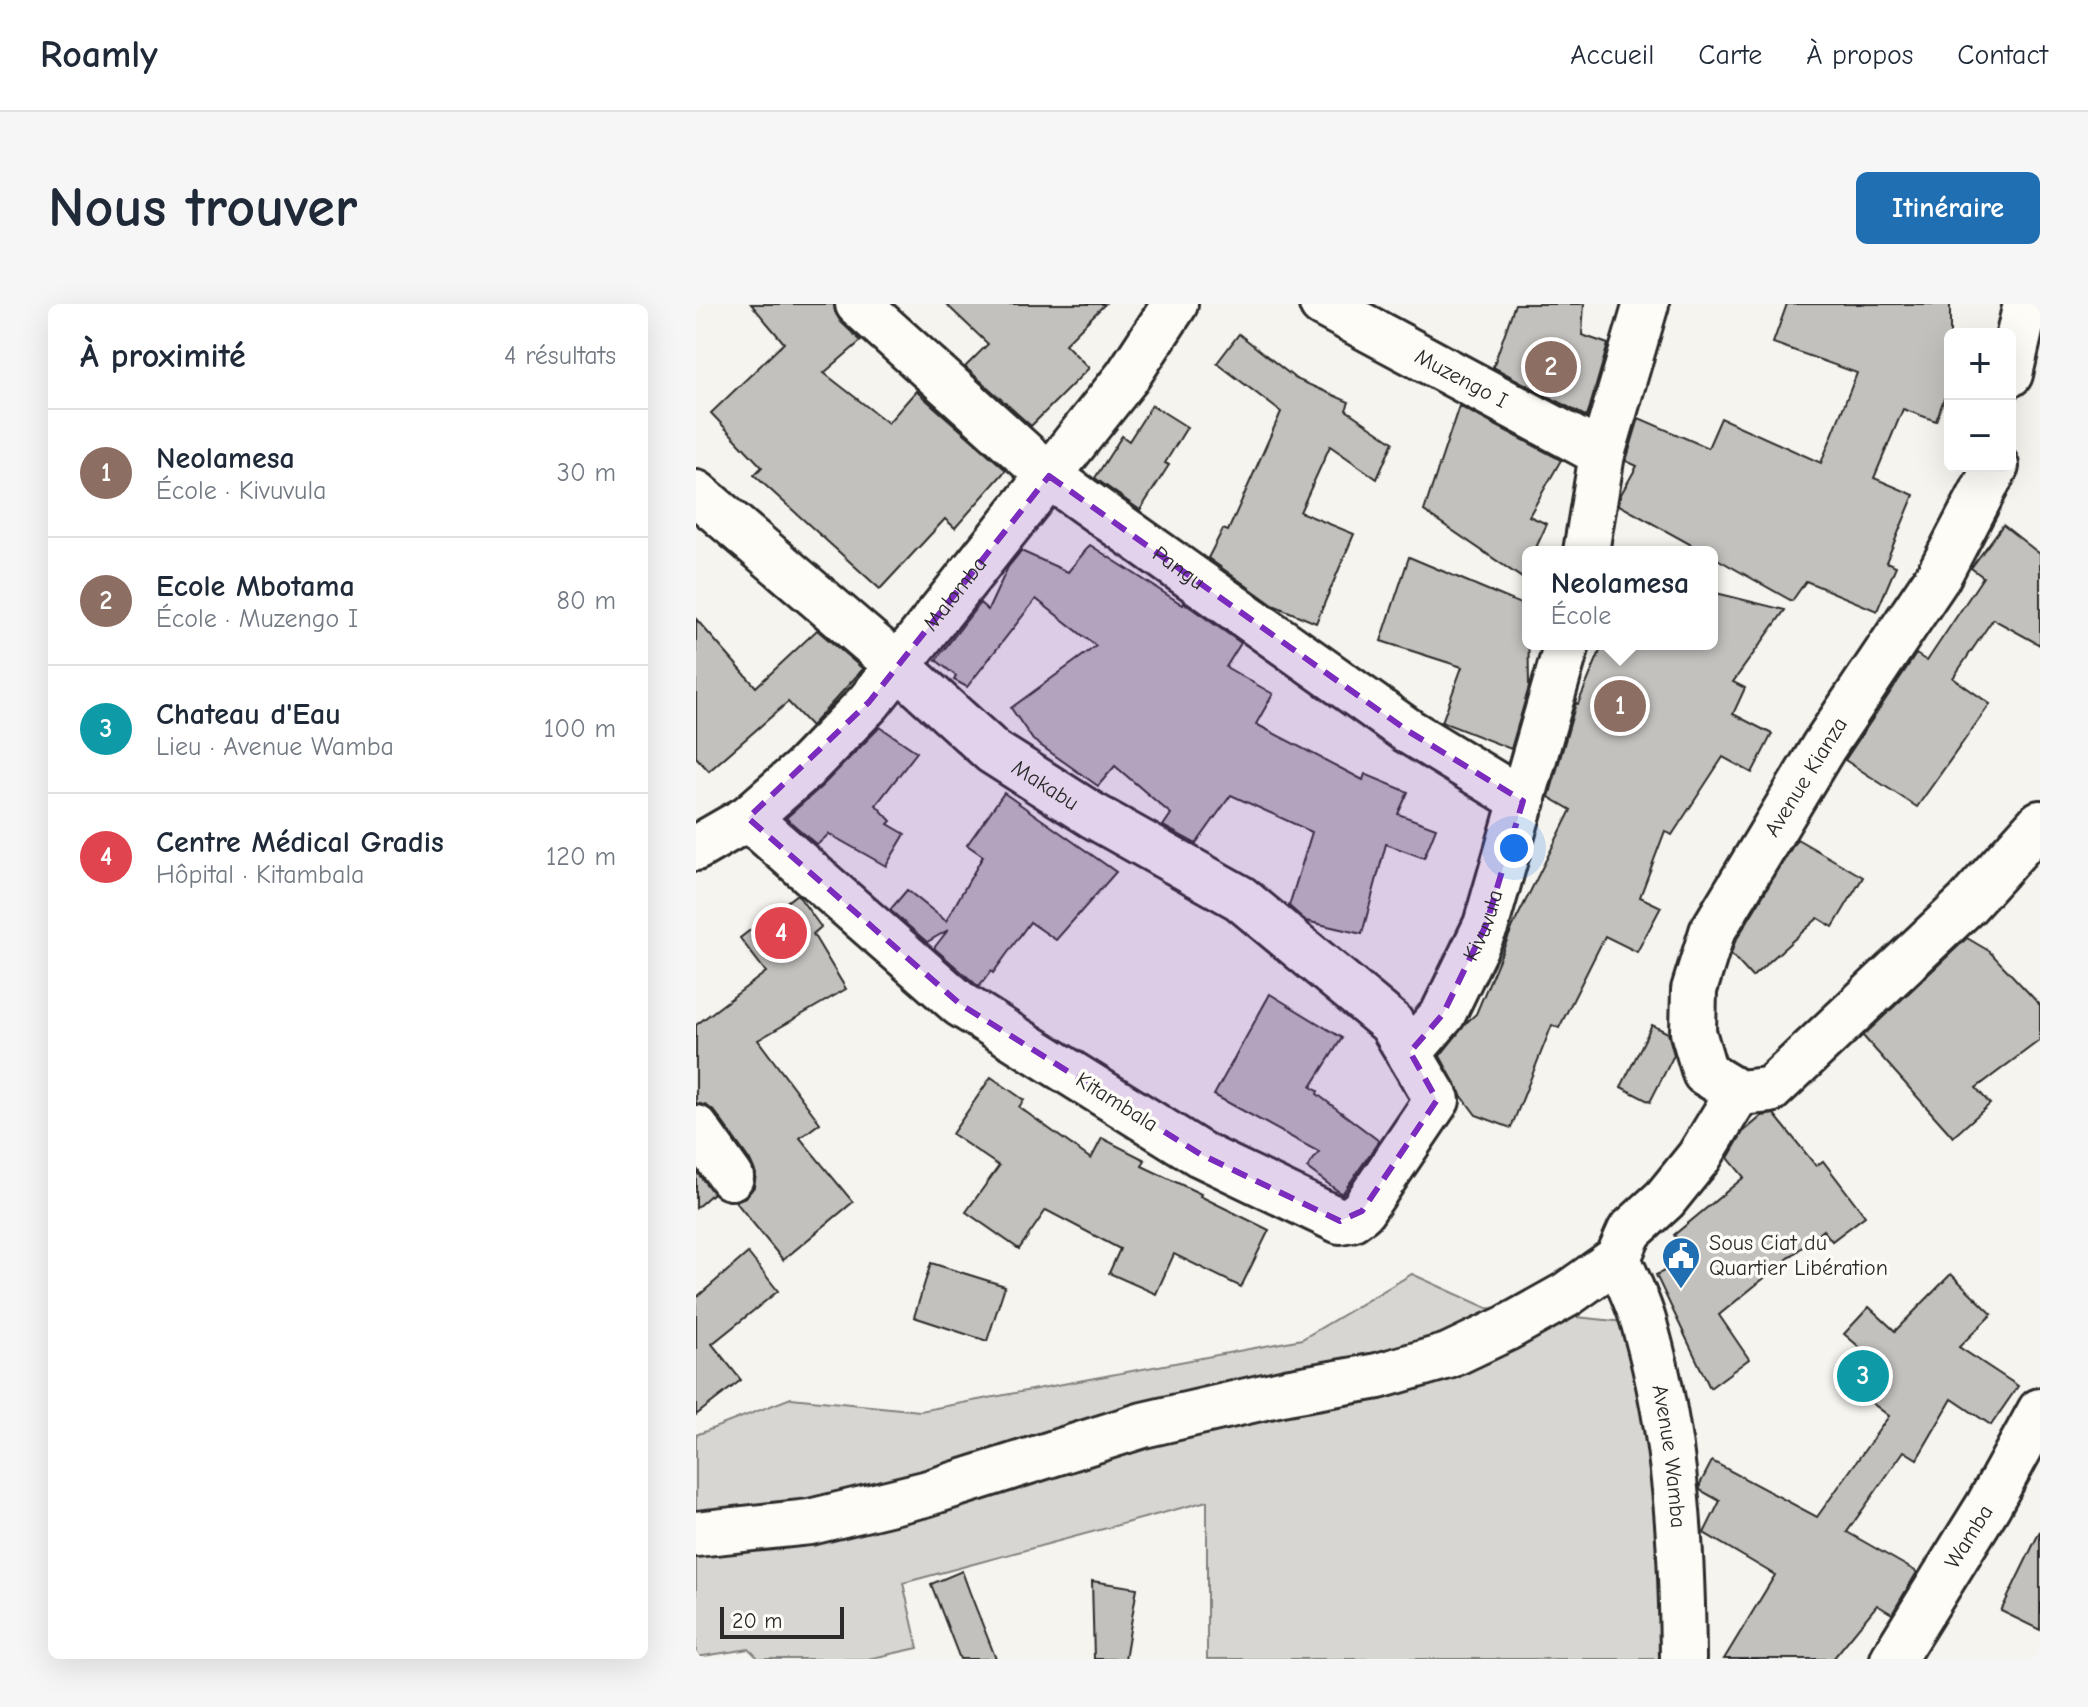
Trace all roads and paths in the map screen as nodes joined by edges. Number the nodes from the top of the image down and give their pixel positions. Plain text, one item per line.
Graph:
1 (858, 304) edge
2 (1175, 304) edge
3 (1322, 304) edge
4 (1646, 304) edge
5 (2026, 304) edge
6 (2016, 348) edge
7 (1602, 454) junction
8 (1993, 472) edge
9 (1049, 476) junction
10 (696, 493) edge
11 (1587, 546) edge
12 (1565, 650) edge
13 (898, 666) junction
14 (1523, 801) junction
15 (748, 818) junction
16 (2040, 823) edge
17 (696, 848) edge
18 (1410, 1052) junction
19 (1738, 1093) junction
20 (696, 1128) edge
21 (731, 1177) dead end
22 (1618, 1258) junction
23 (2040, 1411) edge
24 (696, 1534) edge
25 (1683, 1659) edge
26 (1893, 1659) edge

1 - 9 street, Pangu
2 - 9 street, Malomba
3 - 7 street, Muzengo I
4 - 7 street
5 - 6 street
7 - 11 street
8 - 19 street, Avenue Kianza
9 - 13 street, Malomba
9 - 14 street, Pangu
10 - 13 street, Makabu
12 - 14 street, Kivuvula
13 - 15 street, Malomba
13 - 18 street, Makabu
14 - 18 street, Kivuvula
15 - 17 street, Malomba
15 - 18 street, Kitambala
16 - 19 street
19 - 22 street
20 - 21 street
22 - 24 street
22 - 25 street, Avenue Wamba
23 - 26 street, Wamba

